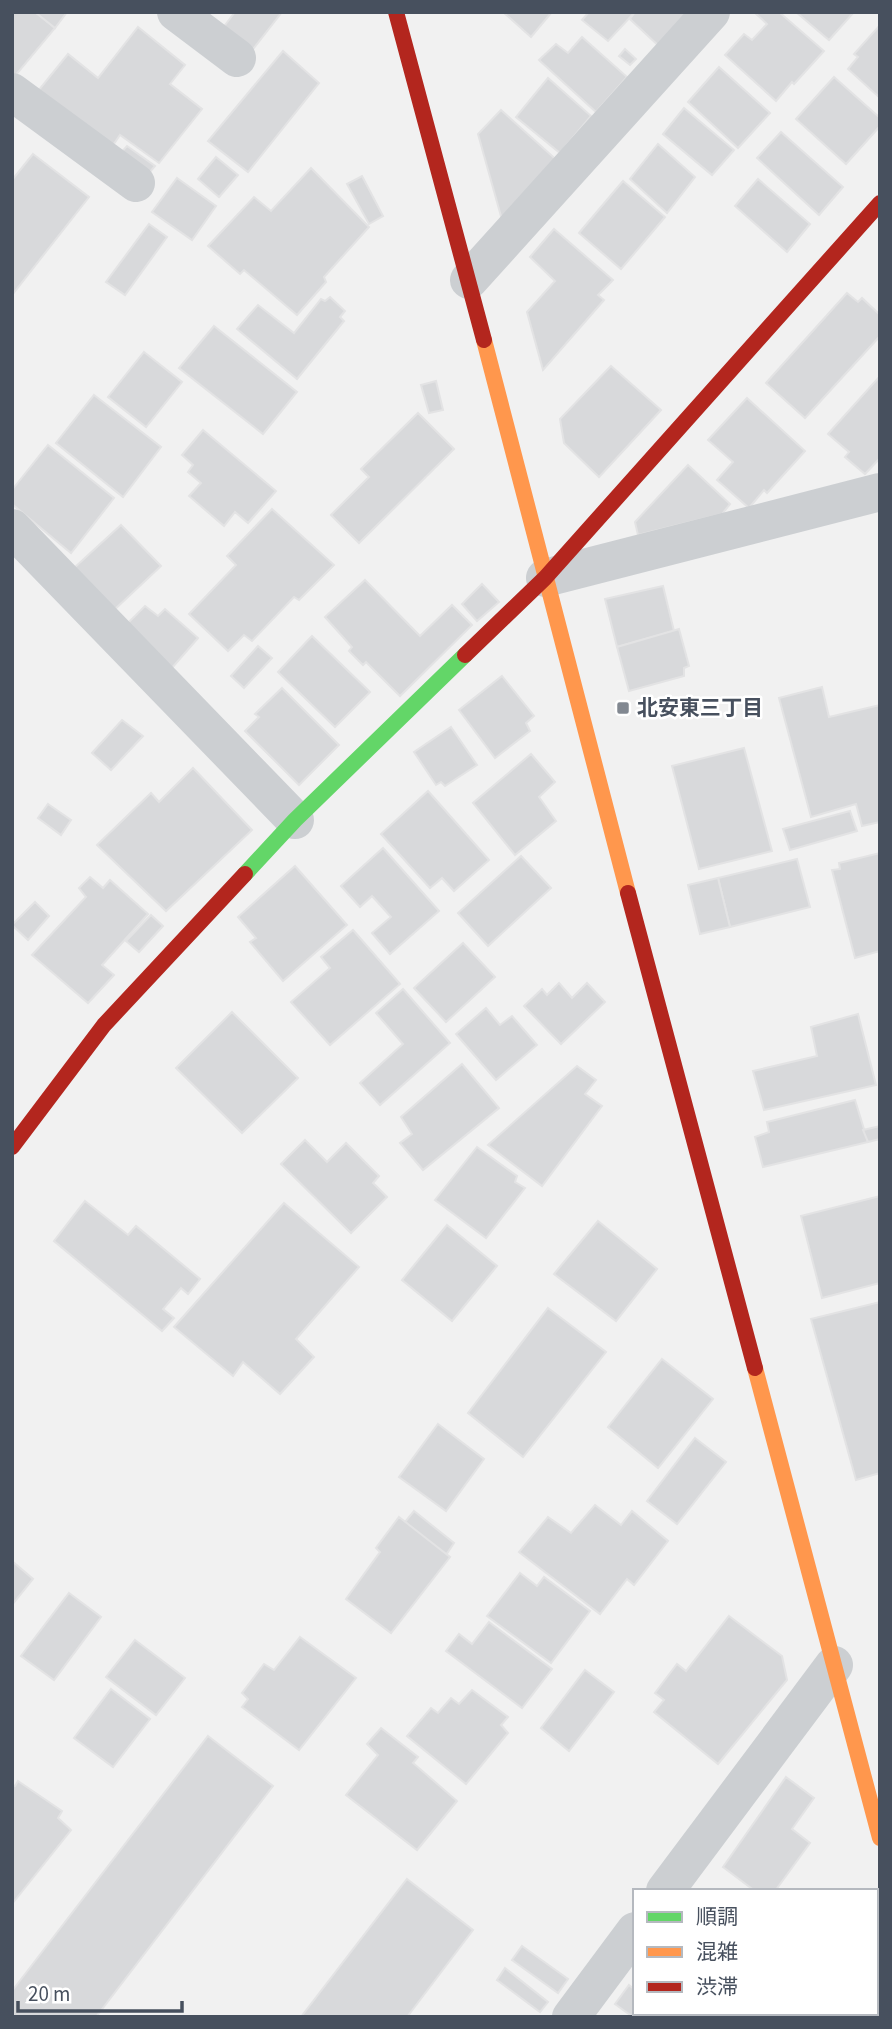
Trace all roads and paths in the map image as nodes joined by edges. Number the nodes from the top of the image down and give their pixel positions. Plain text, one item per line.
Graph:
1 (176, 12) edge
2 (396, 12) edge
3 (711, 12) edge
4 (237, 58) dead end
5 (12, 92) edge
6 (136, 183) dead end
7 (880, 203) edge
8 (469, 280) junction
9 (880, 492) edge
10 (12, 528) edge
11 (545, 579) junction
12 (295, 820) junction
13 (12, 1147) edge
14 (834, 1665) junction
15 (869, 1755) edge
16 (880, 1838) edge
17 (666, 1889) edge
18 (633, 1934) edge
19 (571, 2017) edge

1 - 4 street
2 - 8 street
3 - 8 street
5 - 6 street
7 - 11 street
8 - 11 street
9 - 11 street
10 - 12 street
11 - 12 street
11 - 14 street
12 - 13 street
14 - 15 street
14 - 17 street
15 - 16 street
18 - 19 street

